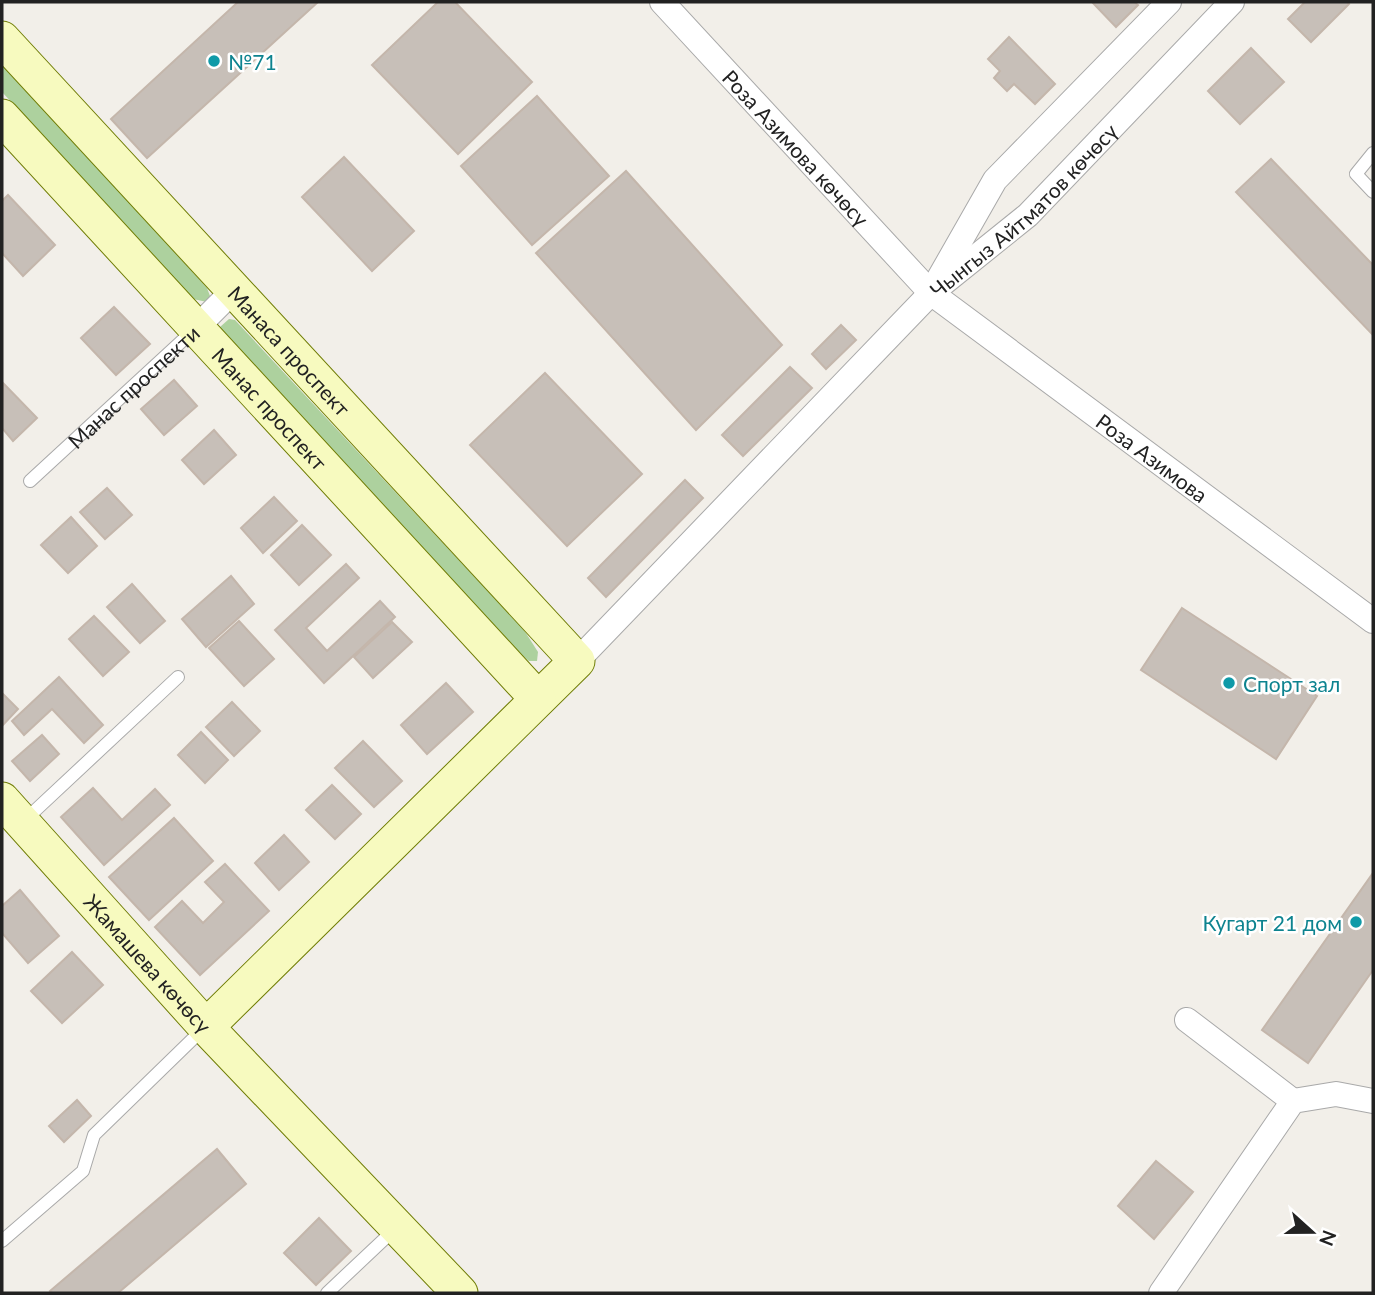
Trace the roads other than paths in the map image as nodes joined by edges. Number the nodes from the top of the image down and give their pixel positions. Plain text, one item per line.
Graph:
1 (662, 2) edge
2 (1169, 2) edge
3 (1232, 2) edge
4 (2, 39) edge
5 (2, 117) edge
6 (1373, 153) edge
7 (1373, 192) edge
8 (234, 290) junction
9 (931, 293) junction
10 (195, 329) junction
11 (30, 481) dead end
12 (1373, 621) edge
13 (577, 661) junction
14 (178, 677) dead end
15 (538, 699) junction
16 (12, 811) edge
17 (1187, 1020) dead end
18 (206, 1027) junction
19 (1293, 1101) junction
20 (1373, 1101) edge
21 (398, 1227) junction
22 (2, 1241) edge
23 (327, 1293) edge
24 (460, 1293) edge
25 (1161, 1293) edge

1 - 9 street, Роза Азимова көчөсү
2 - 9 street, Чынгыз Айтматов көчөсү
3 - 9 street, Чынгыз Айтматов көчөсү
4 - 8 main road, Манаса проспект
5 - 10 main road, Манас проспект
6 - 7 lane
8 - 10 street, Манас проспекти
8 - 13 main road, Манаса проспект
9 - 12 street, Роза Азимова
9 - 13 street
10 - 11 lane, Манас проспекти
10 - 15 main road, Манас проспект
13 - 15 main road
14 - 16 lane
15 - 18 main road
16 - 18 main road, Жамашева көчөсү
17 - 19 street
18 - 21 main road
18 - 22 lane, Жамашева көчөсү
19 - 20 street
19 - 25 street
21 - 23 lane
21 - 24 main road

